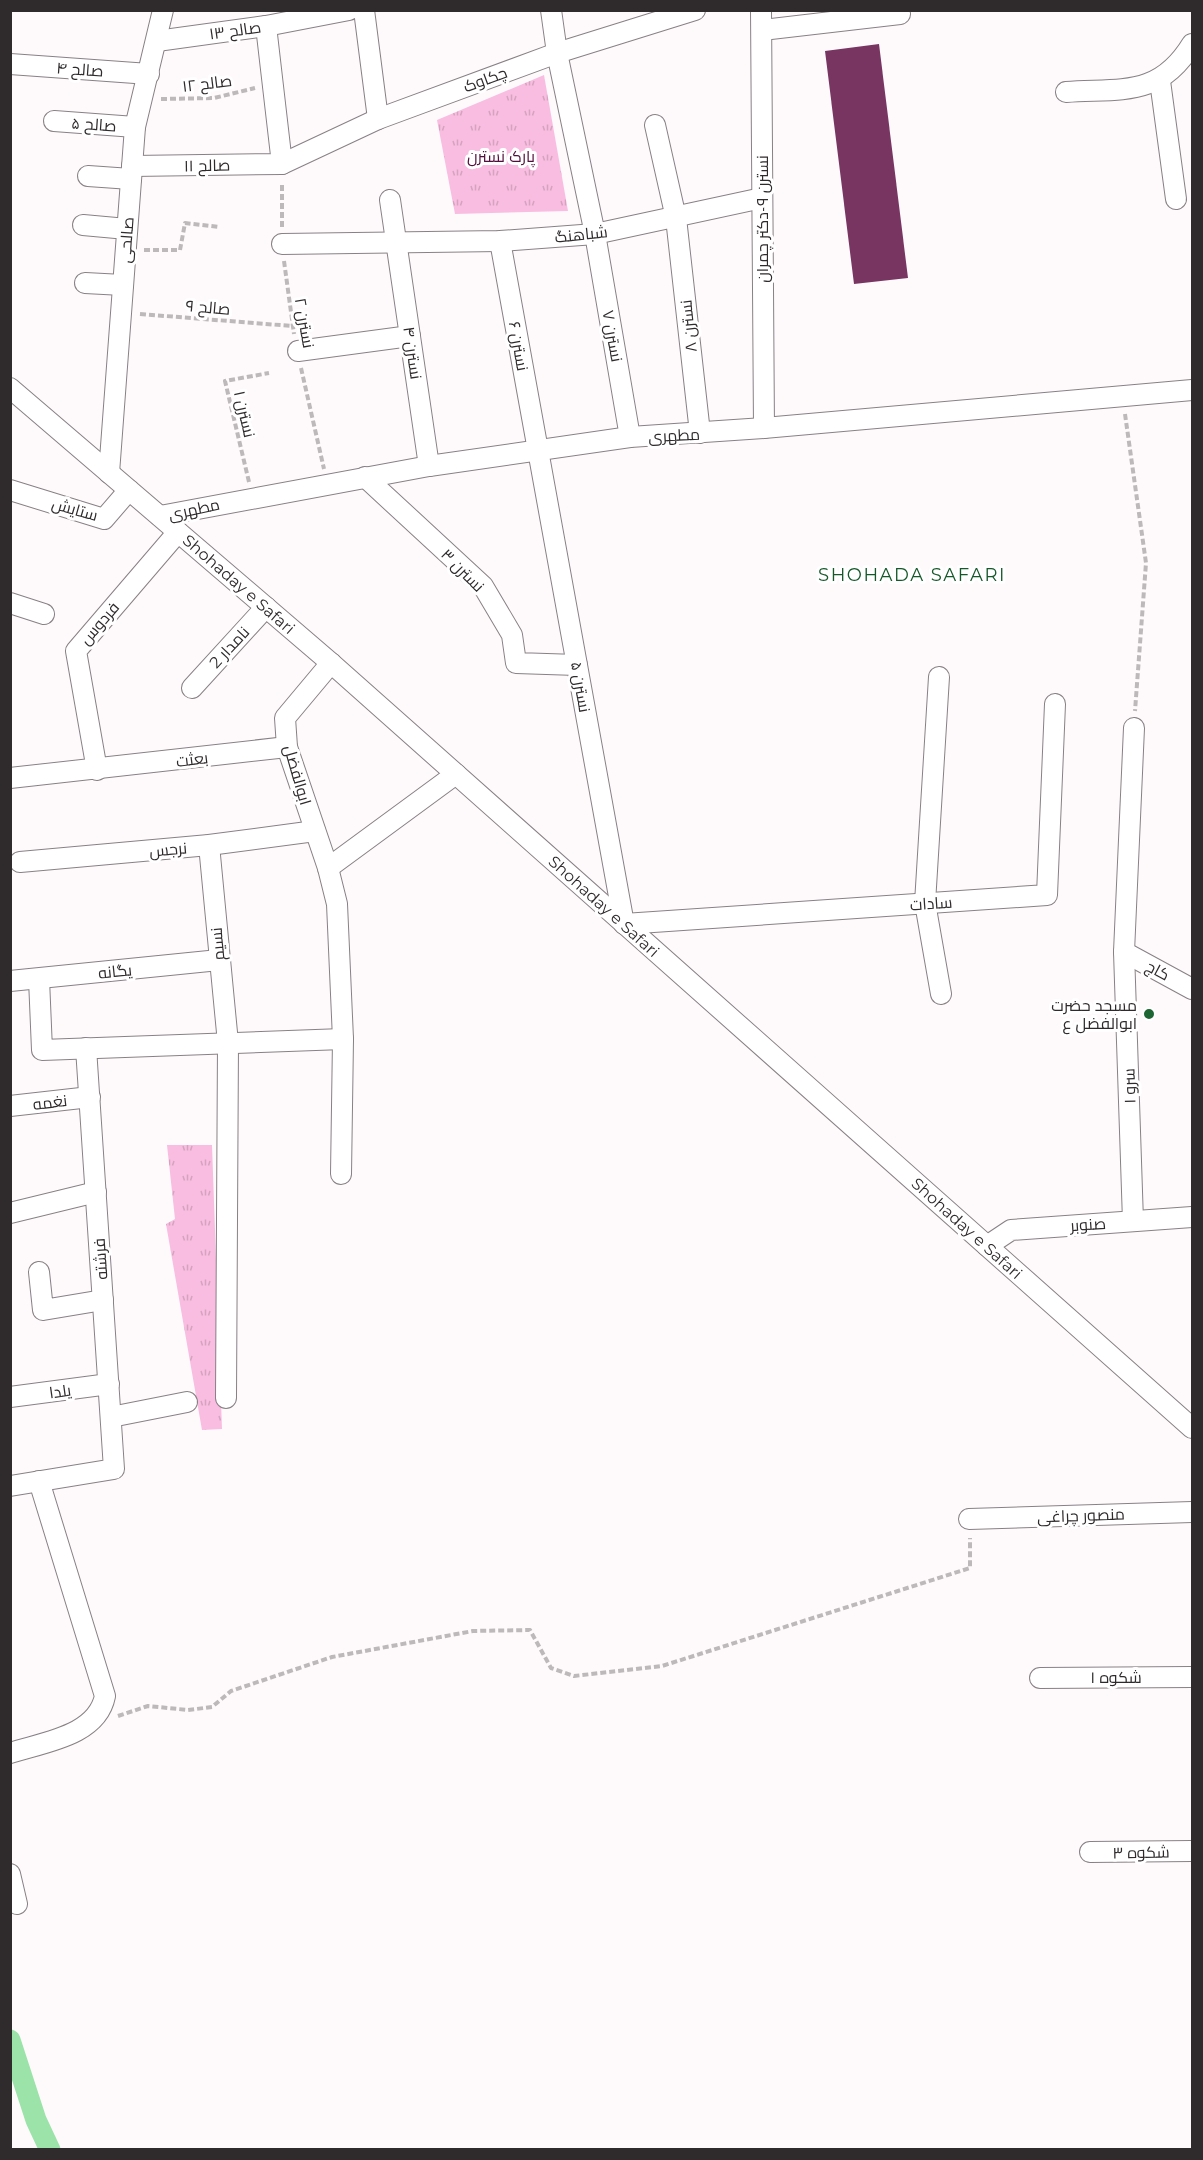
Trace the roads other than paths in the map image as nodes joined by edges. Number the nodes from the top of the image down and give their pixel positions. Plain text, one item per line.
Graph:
1 (163, 10) edge
2 (349, 10) edge
3 (364, 10) edge
4 (551, 10) edge
5 (695, 10) edge
6 (900, 14) dead end
7 (761, 20) edge
8 (266, 26) junction
9 (156, 41) junction
10 (1192, 44) edge
11 (557, 53) junction
12 (10, 64) edge
13 (149, 74) junction
14 (1160, 81) junction
15 (1066, 92) dead end
16 (378, 119) junction
17 (54, 121) dead end
18 (655, 125) dead end
19 (135, 127) junction
20 (282, 164) junction
21 (131, 172) junction
22 (88, 176) dead end
23 (762, 198) junction
24 (1176, 199) dead end
25 (390, 200) dead end
26 (676, 218) junction
27 (82, 225) dead end
28 (127, 229) junction
29 (595, 234) junction
30 (396, 240) junction
31 (500, 241) junction
32 (282, 244) road end
33 (85, 283) dead end
34 (123, 285) junction
35 (410, 336) junction
36 (298, 351) road end
37 (10, 388) edge
38 (1192, 390) edge
39 (764, 428) junction
40 (700, 433) junction
41 (630, 437) junction
42 (538, 451) junction
43 (429, 466) junction
44 (109, 472) junction
45 (365, 477) junction
46 (10, 490) edge
47 (129, 490) junction
48 (160, 516) junction
49 (178, 532) junction
50 (10, 603) edge
51 (266, 607) junction
52 (44, 614) dead end
53 (331, 663) junction
54 (577, 665) junction
55 (939, 677) dead end
56 (192, 688) dead end
57 (1055, 704) dead end
58 (1134, 728) road end
59 (287, 747) junction
60 (97, 770) junction
61 (456, 774) junction
62 (10, 778) edge
63 (315, 831) junction
64 (208, 845) junction
65 (20, 862) dead end
66 (328, 868) junction
67 (925, 903) junction
68 (624, 924) junction
69 (1124, 952) junction
70 (219, 960) junction
71 (39, 978) junction
72 (10, 981) edge
73 (1192, 989) edge
74 (941, 994) dead end
75 (343, 1039) junction
76 (228, 1043) junction
77 (86, 1048) junction
78 (90, 1097) junction
79 (11, 1102) edge
80 (341, 1174) dead end
81 (96, 1192) junction
82 (10, 1213) edge
83 (1192, 1217) edge
84 (1133, 1221) junction
85 (987, 1246) junction
86 (39, 1272) dead end
87 (103, 1300) junction
88 (109, 1384) junction
89 (10, 1397) edge
90 (226, 1398) dead end
91 (188, 1402) dead end
92 (111, 1417) junction
93 (1192, 1428) edge
94 (39, 1481) junction
95 (10, 1486) edge
96 (1192, 1512) edge
97 (969, 1519) road end
98 (1040, 1677) dead end
99 (1192, 1677) edge
100 (10, 1753) edge
101 (1192, 1851) edge
102 (1090, 1852) dead end
103 (10, 1874) edge
104 (17, 1904) dead end

1 - 9 street, صالحی
2 - 8 street, صالح ۱۳
3 - 16 street
4 - 11 street, نسترن ۷
5 - 11 street, چکاوک
6 - 7 street
7 - 23 street, نسترن ۹-دکتر چمران
8 - 9 street, صالح ۱۳
8 - 20 street
9 - 13 street, صالحی
10 - 14 street
11 - 16 street, چکاوک
11 - 29 street, نسترن ۷
12 - 13 street, صالح ۴
13 - 19 street, صالحی
14 - 15 street
14 - 24 street
16 - 20 street, چکاوک
17 - 19 street, صالح ۵
18 - 26 street, نسترن ۸
19 - 21 street, صالحی
20 - 21 street, صالح ۱۱
21 - 22 street, صالح ۱۱
21 - 28 street, صالحی
23 - 26 street, شباهنگ
23 - 39 street, نسترن ۹-دکتر چمران
25 - 30 street, نسترن ۴
26 - 29 street, شباهنگ
26 - 40 street, نسترن ۸
27 - 28 street
28 - 34 street, صالحی
29 - 31 street, شباهنگ
29 - 41 street, نسترن ۷
30 - 31 street, شباهنگ
30 - 32 street, شباهنگ
30 - 35 street, نسترن ۴
31 - 42 street, نسترن ۶
33 - 34 street
34 - 44 street, صالحی
35 - 36 street
35 - 43 street, نسترن ۴
37 - 44 street, Shohaday e Safari
38 - 39 street, مطهری
39 - 40 street, مطهری
40 - 41 street, مطهری
41 - 42 street, مطهری
42 - 43 street, مطهری
42 - 54 street, نسترن ۵
43 - 45 street, مطهری
44 - 47 street, Shohaday e Safari
45 - 48 street, مطهری
45 - 54 street, نسترن ۳
46 - 47 street, ستایش
47 - 48 street, Shohaday e Safari
48 - 49 street, Shohaday e Safari
49 - 51 street, Shohaday e Safari
49 - 60 street, فردوس
50 - 52 street
51 - 53 street, Shohaday e Safari
51 - 56 street, نامدار 2
53 - 59 street, ابوالفضل
53 - 61 street, Shohaday e Safari
54 - 68 street, نسترن ۵
55 - 67 street
57 - 67 street, سادات
58 - 69 street, سرو ۱
59 - 60 street, بعثت
59 - 63 street, ابوالفضل
60 - 62 street, بعثت
61 - 66 street
61 - 68 street, Shohaday e Safari
63 - 64 street, نرجس
63 - 66 street, ابوالفضل
64 - 65 street, نرجس
64 - 70 street, نسیم
66 - 75 street, ابوالفضل
67 - 68 street, سادات
67 - 74 street
68 - 85 street, Shohaday e Safari
69 - 73 street, کاج
69 - 84 street, سرو ۱
70 - 71 street, یگانه
70 - 76 street, نسیم
71 - 72 street, یگانه
71 - 77 street
75 - 76 street
75 - 80 street, ابوالفضل
76 - 77 street
76 - 90 street, نسیم
77 - 78 street, فرشته
78 - 79 street, نغمه
78 - 81 street, فرشته
81 - 82 street
81 - 87 street, فرشته
83 - 84 street, صنوبر
84 - 85 street, صنوبر
85 - 93 street, Shohaday e Safari
86 - 87 street
87 - 88 street, فرشته
88 - 89 street, یلدا
88 - 92 street, فرشته
91 - 92 street
92 - 94 street, فرشته
94 - 95 street
94 - 100 street
96 - 97 street, منصور چراغی
98 - 99 street, شکوه ۱
101 - 102 street, شکوه ۳
103 - 104 street

